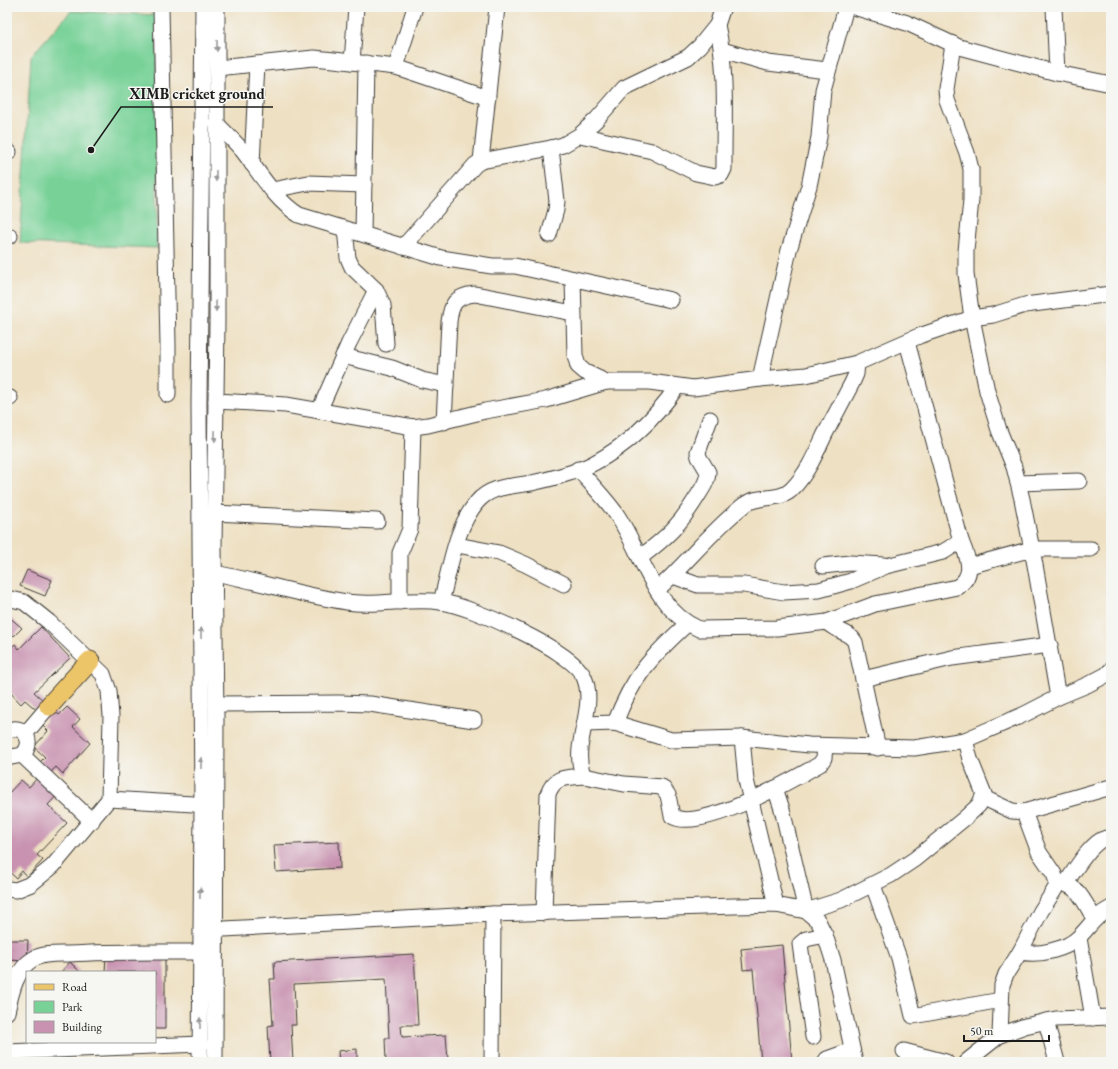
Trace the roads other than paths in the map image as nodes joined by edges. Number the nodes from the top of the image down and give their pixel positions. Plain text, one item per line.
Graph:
1 (161, 7) edge
2 (203, 7) edge
3 (217, 7) edge
4 (356, 7) edge
5 (415, 7) edge
6 (497, 7) edge
7 (723, 7) edge
8 (846, 7) edge
9 (854, 7) edge
10 (1054, 7) edge
11 (717, 25) junction
12 (953, 44) junction
13 (722, 50) junction
14 (359, 62) junction
15 (257, 64) junction
16 (396, 67) junction
17 (217, 68) junction
18 (827, 70) junction
19 (1057, 73) junction
20 (1111, 84) edge
21 (488, 98) junction
22 (216, 123) junction
23 (580, 135) junction
24 (551, 148) junction
25 (481, 161) junction
26 (252, 164) junction
27 (364, 185) junction
28 (272, 190) junction
29 (345, 229) junction
30 (363, 234) junction
31 (549, 235) dead end
32 (403, 247) junction
33 (573, 279) junction
34 (376, 290) junction
35 (1111, 294) edge
36 (671, 300) dead end
37 (573, 313) junction
38 (972, 318) junction
39 (907, 342) junction
40 (386, 344) dead end
41 (343, 356) junction
42 (857, 363) junction
43 (760, 379) junction
44 (606, 382) junction
45 (446, 385) junction
46 (677, 387) junction
47 (168, 395) dead end
48 (216, 401) junction
49 (319, 411) junction
50 (710, 419) dead end
51 (444, 422) junction
52 (413, 427) junction
53 (578, 469) junction
54 (1079, 481) dead end
55 (1018, 483) junction
56 (214, 513) junction
57 (378, 521) dead end
58 (962, 541) junction
59 (456, 545) junction
60 (1032, 549) junction
61 (1091, 549) dead end
62 (641, 557) junction
63 (823, 566) dead end
64 (886, 566) junction
65 (969, 566) junction
66 (214, 573) junction
67 (673, 576) junction
68 (564, 584) dead end
69 (657, 590) junction
70 (7, 598) edge
71 (400, 602) junction
72 (441, 602) junction
73 (827, 622) junction
74 (687, 624) junction
75 (1050, 645) junction
76 (90, 661) junction
77 (1109, 675) edge
78 (863, 679) junction
79 (1058, 697) junction
80 (216, 704) junction
81 (49, 706) joint
82 (474, 720) dead end
83 (615, 723) junction
84 (585, 724) junction
85 (7, 731) edge
86 (26, 733) junction
87 (742, 738) junction
88 (965, 740) junction
89 (825, 746) junction
90 (878, 748) junction
91 (11, 755) edge
92 (584, 776) junction
93 (1111, 787) edge
94 (775, 788) junction
95 (984, 798) junction
96 (108, 799) junction
97 (752, 800) junction
98 (208, 805) junction
99 (1024, 812) junction
100 (92, 821) junction
101 (1111, 841) edge
102 (1061, 883) junction
103 (873, 885) junction
104 (7, 889) edge
105 (776, 905) junction
106 (1111, 908) edge
107 (806, 911) junction
108 (544, 913) junction
109 (493, 914) junction
110 (1094, 918) junction
111 (215, 930) junction
112 (200, 931) junction
113 (825, 935) junction
114 (1079, 938) junction
115 (200, 952) junction
116 (1020, 952) junction
117 (1001, 1000) junction
118 (7, 1012) edge
119 (1111, 1017) edge
120 (1093, 1018) junction
121 (1046, 1021) junction
122 (1000, 1035) junction
123 (813, 1037) dead end
124 (201, 1044) junction
125 (904, 1051) dead end
126 (7, 1052) edge
127 (854, 1056) edge
128 (200, 1062) edge
129 (215, 1062) edge
130 (492, 1062) edge
131 (825, 1062) edge
132 (946, 1062) edge
133 (966, 1062) edge
134 (1057, 1062) edge

1 - 47 street
98 -> 2 street
3 -> 17 street
4 - 14 street
5 - 16 street
6 - 21 street
7 - 11 street
8 - 18 street
9 - 12 street
10 - 19 street
11 - 13 street
11 - 23 street
12 - 19 street
12 - 38 street
13 - 18 street
13 - 23 street
14 - 15 street
14 - 16 street
14 - 27 street
15 - 17 street
15 - 26 street
16 - 21 street
17 - 22 street
18 - 43 street
19 - 20 street
21 - 25 street
22 - 26 street
22 -> 48 street
23 - 24 street
24 - 25 street
24 - 31 street
25 - 32 street
26 - 28 street
27 - 28 street
27 - 30 street
28 - 29 street
29 - 30 street
29 - 34 street
30 - 32 street
32 - 33 street
33 - 36 street
33 - 37 street
34 - 40 street
34 - 41 street
35 - 38 street
37 - 44 street
37 - 45 street
38 - 39 street
38 - 55 street
39 - 42 street
39 - 58 street
41 - 45 street
41 - 49 street
42 - 43 street
42 - 67 street
43 - 46 street
44 - 46 street
44 - 51 street
45 - 51 street
46 - 53 street
48 - 49 street
48 -> 56 street
49 - 52 street
50 - 62 street
51 - 52 street
52 - 71 street
53 - 59 street
53 - 62 street
54 - 55 street
55 - 60 street
56 - 57 street
56 - 66 street
58 - 64 street
58 - 65 street
59 - 68 street
59 - 72 street
60 - 61 street
60 - 65 street
60 - 75 street
62 - 69 street
63 - 64 street
64 - 67 street
65 - 73 street
66 - 71 street
66 - 80 street
67 - 69 street
69 - 74 street
70 - 76 street
71 - 72 street
72 - 84 street
73 - 74 street
73 - 78 street
74 - 83 street
75 - 78 street
75 - 79 street
76 - 81 main road
76 - 96 street
77 - 79 street
78 - 90 street
79 - 88 street
80 - 82 street
80 - 98 street
81 - 86 street
83 - 84 street
83 - 87 street
84 - 92 street
85 - 86 street
86 - 91 street
87 - 89 street
87 - 97 street
88 - 90 street
88 - 95 street
89 - 90 street
89 - 94 street
91 - 100 street
92 - 97 street
92 - 108 street
93 - 99 street
94 - 97 street
94 - 107 street
95 - 99 street
95 - 103 street
96 - 98 street
96 - 100 street
97 - 105 street
98 - 111 street
112 -> 98 street
99 - 102 street
100 - 104 street
101 - 102 street
102 - 110 street
102 - 116 street
103 - 107 street
103 - 117 street
105 - 107 street
105 - 108 street
106 - 110 street
107 - 113 street
108 - 109 street
109 - 111 street
109 - 130 street
110 - 114 street
111 - 112 street
111 - 129 street
112 - 115 street
113 - 123 street
113 - 127 street
114 - 116 street
114 - 120 street
115 - 118 street
124 -> 115 street
116 - 117 street
117 - 122 street
119 - 120 street
120 - 121 street
121 - 122 street
121 - 134 street
122 - 133 street
124 - 126 street
124 - 128 street
125 - 132 street
127 - 131 street

